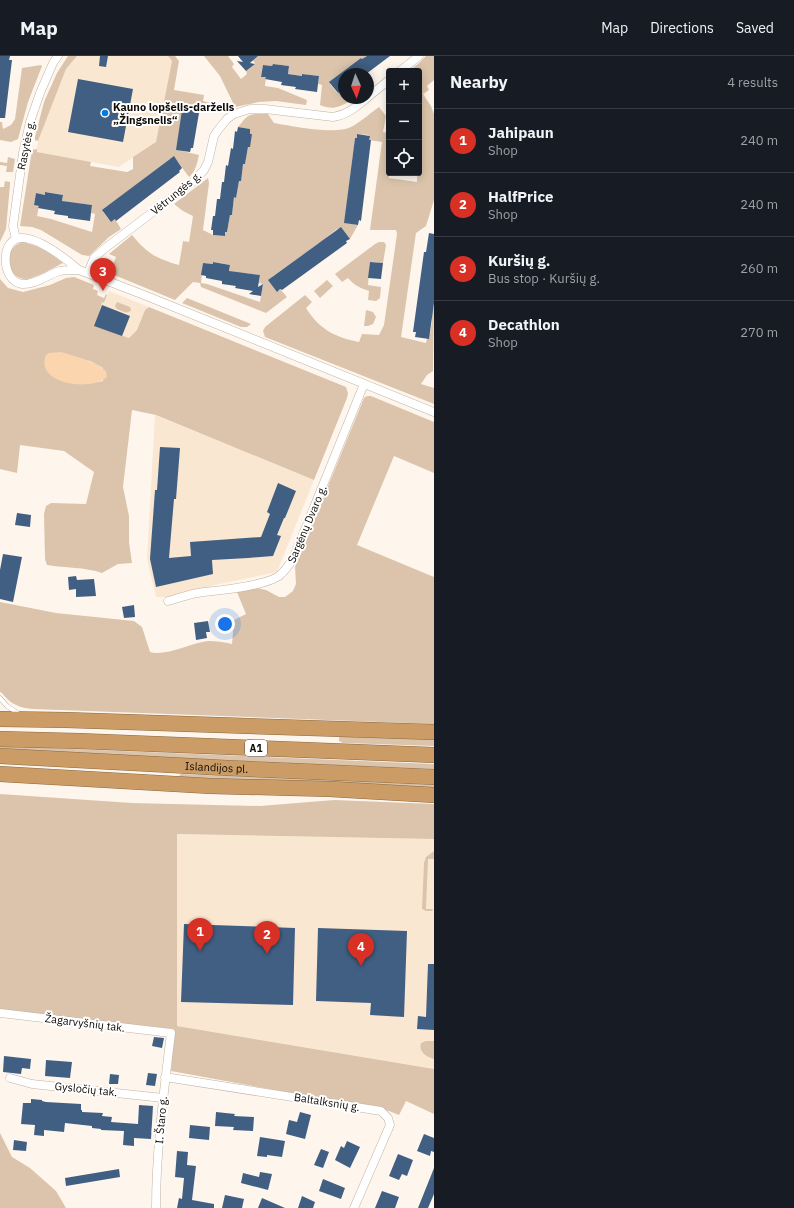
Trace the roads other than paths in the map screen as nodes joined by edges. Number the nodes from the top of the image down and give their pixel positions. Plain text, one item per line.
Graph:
1 (58, 56) edge
2 (419, 56) edge
3 (404, 68) edge
4 (386, 82) edge
5 (374, 92) edge
6 (359, 104) edge
7 (16, 238) junction
8 (79, 270) junction
9 (88, 274) junction
10 (364, 384) junction
11 (434, 412) edge
12 (168, 601) dead end
13 (0, 698) edge
14 (0, 713) edge
15 (19, 714) junction
16 (0, 719) edge
17 (66, 720) junction
18 (0, 731) edge
19 (434, 732) edge
20 (20, 733) junction
21 (0, 739) edge
22 (79, 741) junction
23 (434, 755) edge
24 (0, 756) edge
25 (227, 768) junction
26 (434, 776) edge
27 (4, 778) edge
28 (434, 795) edge
29 (0, 1013) edge
30 (171, 1033) joint
31 (165, 1077) junction
32 (10, 1078) dead end
33 (163, 1098) junction
34 (156, 1208) edge
35 (354, 1208) edge

1 - 7 street, Rasytės g.
2 - 3 street
4 - 5 street, Vėtrungės g.
6 - 9 street, Vėtrungės g.
7 - 8 street
7 - 8 street
8 - 9 street
9 - 10 street
10 - 11 street
10 - 12 street, Sargėnų Dvaro g.
13 - 15 lane
14 - 15 highway
15 - 17 highway
16 - 17 highway
17 - 19 highway
17 - 20 highway
18 - 20 highway
20 - 21 highway
20 - 22 highway
21 - 22 highway, Islandijos pl. / A1
22 - 23 highway, Islandijos pl. / A1
24 - 25 highway, Islandijos pl. / A1
25 - 26 highway, Islandijos pl. / A1
25 - 27 highway
27 - 28 highway
29 - 30 street, Žagarvyšnių tak.
30 - 31 street, I. Štaro g.
31 - 33 street, I. Štaro g.
31 - 35 street, Baltalksnių g.
32 - 33 street, Gysločių tak.
33 - 34 street, I. Štaro g.

